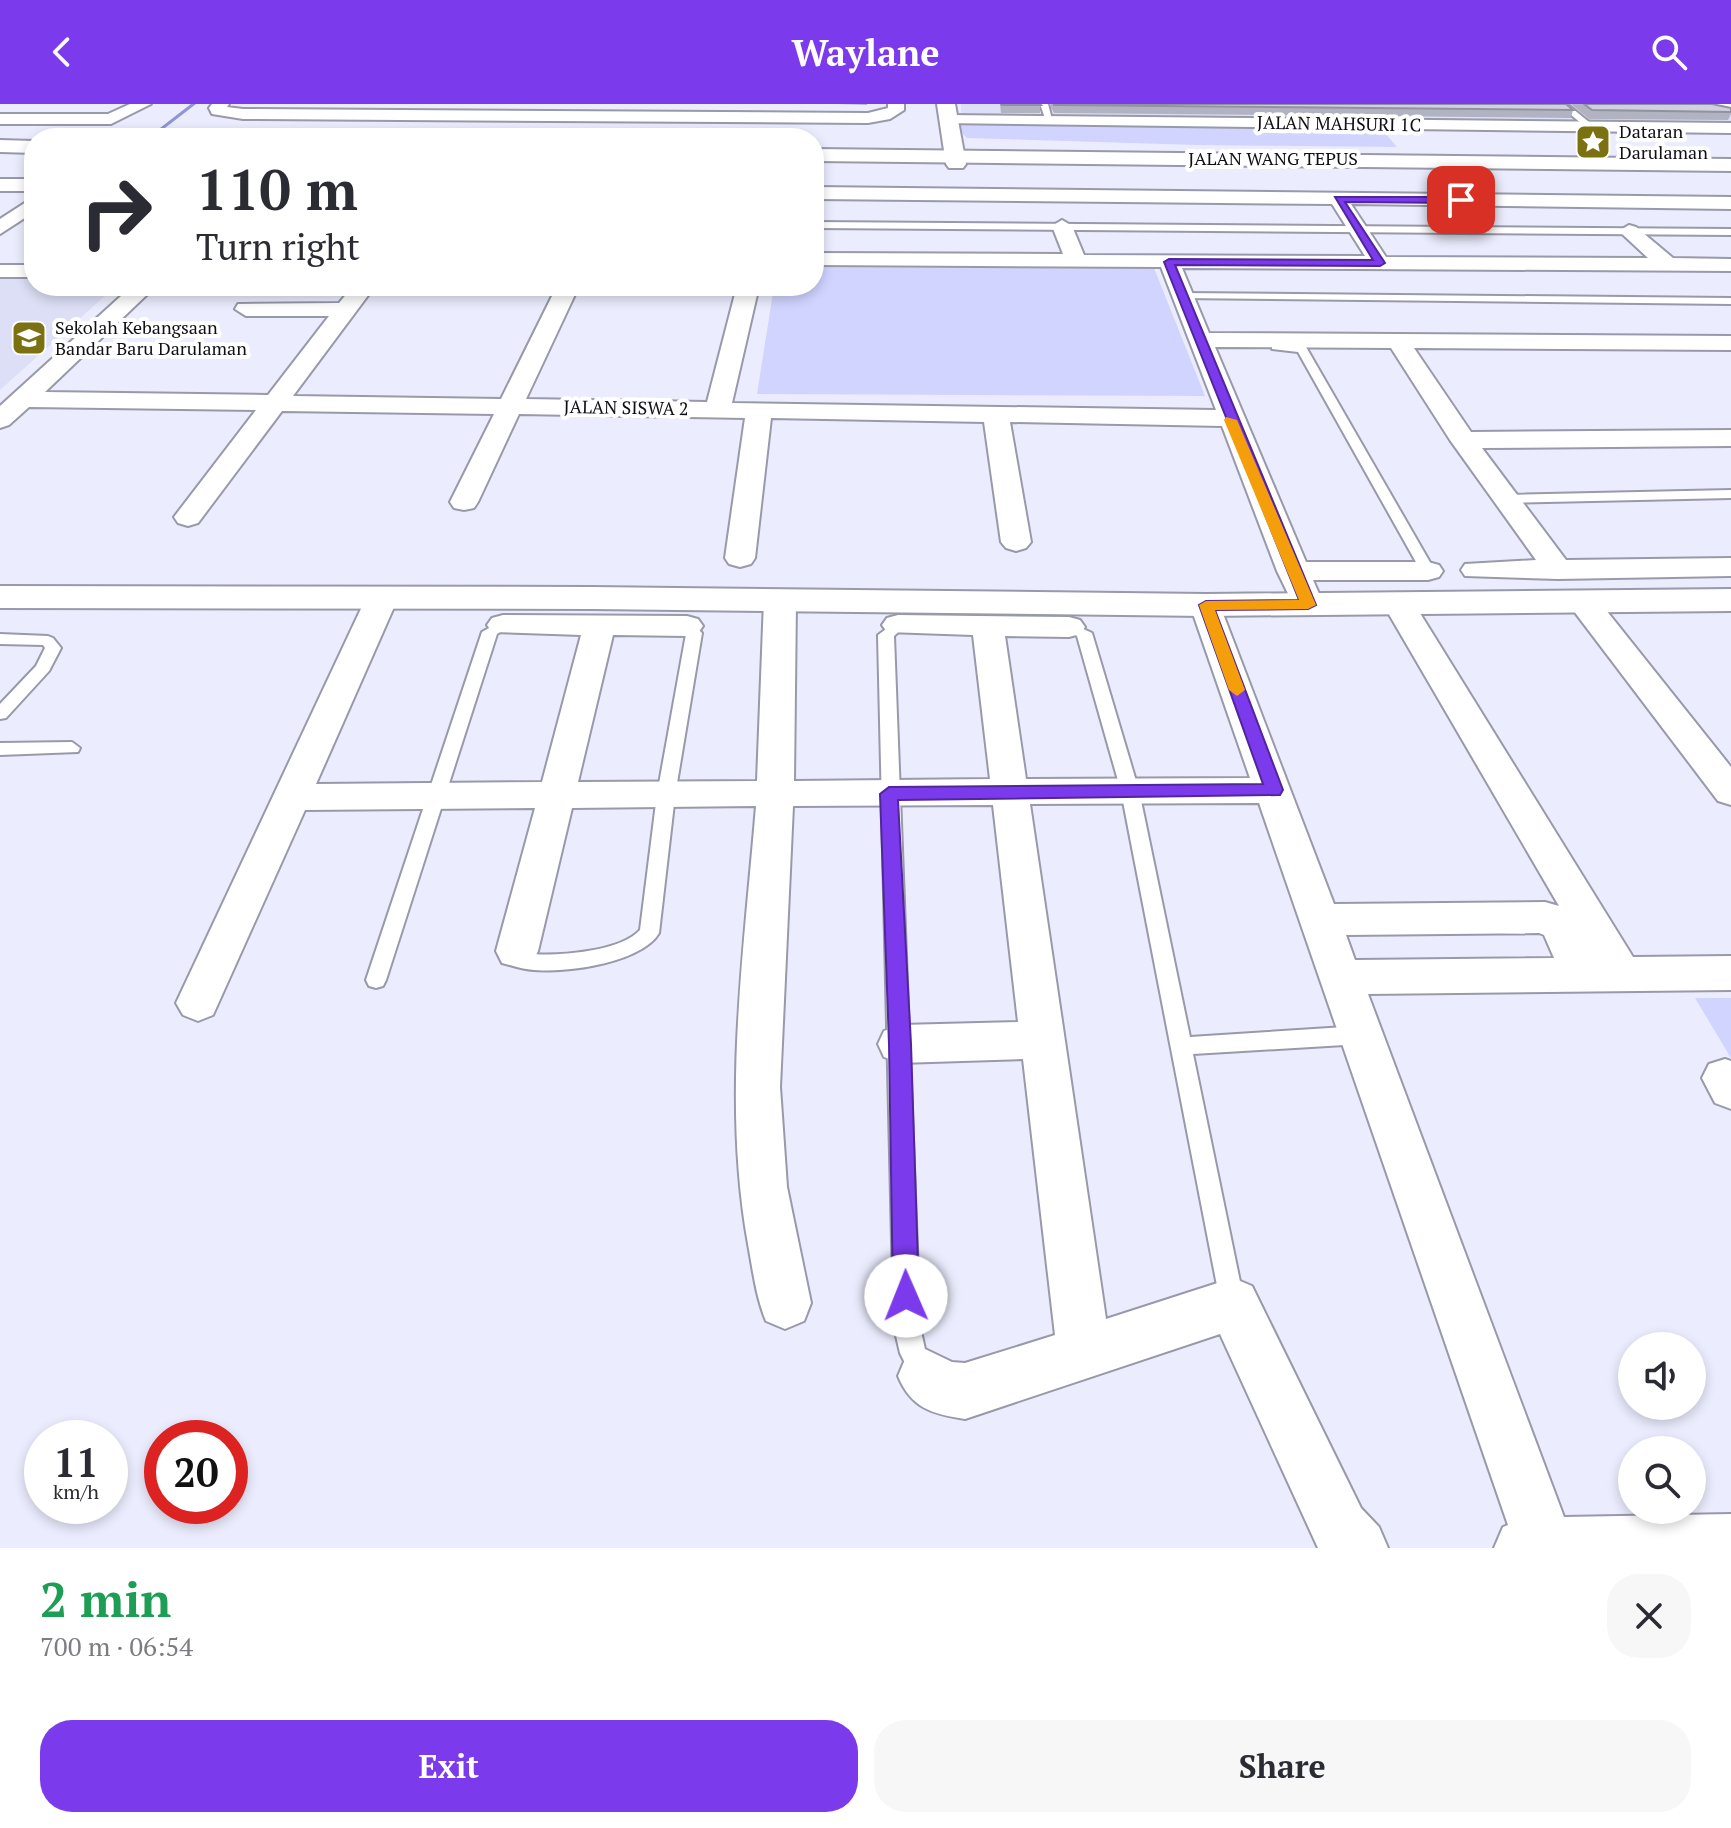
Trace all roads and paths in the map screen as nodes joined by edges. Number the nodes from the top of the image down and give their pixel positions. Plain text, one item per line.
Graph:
1 (143, 104) edge
2 (221, 104) edge
3 (896, 104) edge
4 (1219, 104) edge
5 (1366, 104) edge
6 (1562, 104) edge
7 (1696, 104) edge
8 (1731, 105) edge
9 (756, 111) edge
10 (1047, 112) edge
11 (0, 119) edge
12 (1230, 123) junction
13 (1383, 125) junction
14 (1591, 127) junction
15 (1731, 128) edge
16 (936, 130) edge
17 (0, 146) edge
18 (24, 147) edge
19 (824, 155) edge
20 (0, 156) edge
21 (24, 156) edge
22 (1045, 157) junction
23 (824, 160) edge
24 (955, 160) junction
25 (1413, 160) junction
26 (1731, 165) edge
27 (1731, 173) edge
28 (0, 185) edge
29 (24, 185) edge
30 (824, 193) edge
31 (1073, 196) junction
32 (1338, 199) junction
33 (1615, 201) junction
34 (1731, 203) edge
35 (24, 210) edge
36 (824, 225) edge
37 (1073, 226) junction
38 (0, 228) edge
39 (1357, 228) junction
40 (1629, 231) junction
41 (1651, 232) junction
42 (1731, 232) edge
43 (824, 259) edge
44 (1076, 261) junction
45 (1169, 262) junction
46 (1380, 263) junction
47 (1668, 265) junction
48 (1731, 265) edge
49 (24, 270) edge
50 (0, 271) edge
51 (134, 296) edge
52 (356, 296) edge
53 (563, 296) edge
54 (746, 296) edge
55 (1181, 296) junction
56 (1731, 301) edge
57 (246, 309) dead end
58 (345, 310) junction
59 (1398, 341) junction
60 (1201, 343) junction
61 (1731, 343) edge
62 (22, 399) junction
63 (274, 403) junction
64 (511, 407) junction
65 (718, 410) junction
66 (759, 410) junction
67 (996, 414) junction
68 (1230, 418) junction
69 (0, 420) edge
70 (1731, 438) edge
71 (1463, 440) junction
72 (1731, 494) edge
73 (1505, 499) junction
74 (464, 502) dead end
75 (188, 517) dead end
76 (1016, 542) dead end
77 (740, 558) dead end
78 (1731, 567) edge
79 (1476, 570) dead end
80 (1558, 570) junction
81 (1292, 571) junction
82 (1428, 571) joint
83 (0, 597) edge
84 (382, 598) junction
85 (780, 600) junction
86 (1731, 600) edge
87 (1583, 602) junction
88 (1399, 604) junction
89 (1206, 605) junction
90 (1308, 605) junction
91 (503, 625) joint
92 (600, 625) junction
93 (898, 625) joint
94 (687, 626) joint
95 (988, 626) junction
96 (1069, 627) joint
97 (0, 639) edge
98 (0, 714) edge
99 (72, 748) dead end
100 (0, 749) edge
101 (1274, 790) junction
102 (1130, 791) junction
103 (1731, 792) edge
104 (1010, 793) junction
105 (775, 794) junction
106 (889, 794) junction
107 (666, 795) junction
108 (556, 796) junction
109 (291, 797) junction
110 (434, 797) junction
111 (1320, 920) junction
112 (517, 951) joint
113 (1731, 973) edge
114 (1602, 974) junction
115 (1340, 977) junction
116 (376, 980) dead end
117 (198, 1003) dead end
118 (1361, 1035) junction
119 (1043, 1040) junction
120 (900, 1044) junction
121 (1182, 1046) junction
122 (785, 1303) dead end
123 (1233, 1304) junction
124 (1084, 1353) junction
125 (925, 1376) joint
126 (1731, 1544) edge
127 (1534, 1547) edge
128 (1358, 1548) edge

1 - 11 street
2 - 9 street
3 - 9 street
4 - 12 street
5 - 13 street
6 - 14 lane
7 - 8 lane
10 - 12 street, JALAN MAHSURI 1C
10 - 16 street, JALAN MAHSURI 1C
12 - 13 street, JALAN MAHSURI 1C
13 - 14 street, JALAN MAHSURI 1C
13 - 25 street
14 - 15 street, JALAN MAHSURI 1C
16 - 19 main road, JALAN WANG TEPUS
16 - 22 main road
16 - 23 main road, JALAN WANG TEPUS
16 - 24 main road, JALAN WANG TEPUS
16 - 24 main road
17 - 18 main road
20 - 21 main road
22 - 24 main road, JALAN WANG TEPUS
22 - 25 main road, JALAN WANG TEPUS
24 - 27 main road, JALAN WANG TEPUS
25 - 26 main road, JALAN WANG TEPUS
28 - 29 street
30 - 31 street
31 - 32 street
31 - 37 street
32 - 33 street
32 - 39 street
33 - 34 street
33 - 41 street
35 - 38 street
36 - 37 lane
37 - 39 lane
37 - 44 street
39 - 40 lane
39 - 46 street
40 - 41 lane
40 - 47 street
41 - 42 lane
43 - 44 street
44 - 45 street
45 - 46 street
45 - 55 street
46 - 47 street
47 - 48 street
49 - 50 street
51 - 62 street
52 - 58 street
53 - 64 street
54 - 65 street
55 - 56 lane
55 - 60 street
57 - 58 street
58 - 63 street
59 - 60 street
59 - 61 street
59 - 71 street
60 - 68 street
60 - 82 lane
62 - 63 street, JALAN SISWA 2
62 - 69 street
63 - 64 street, JALAN SISWA 2
63 - 75 street
64 - 65 street, JALAN SISWA 2
64 - 74 street
65 - 66 street, JALAN SISWA 2
66 - 67 street, JALAN SISWA 2
66 - 77 street
67 - 68 street, JALAN SISWA 2
67 - 76 street
68 - 81 street
70 - 71 street
71 - 73 street
72 - 73 lane
73 - 80 street
78 - 80 street
79 - 80 street
81 - 82 street
81 - 90 street
83 - 84 main road
84 - 85 main road
84 - 109 street
85 - 89 main road
85 - 105 street
86 - 87 main road
87 - 88 main road
87 - 103 street
88 - 90 main road
88 - 114 street
89 - 90 main road
89 - 101 street
91 - 92 street
91 - 110 lane
92 - 94 street
92 - 108 street
93 - 95 street
93 - 106 lane
94 - 107 lane
95 - 96 street
95 - 104 street
96 - 102 lane
97 - 98 lane
99 - 100 lane
101 - 102 street
101 - 111 street
102 - 104 street
102 - 121 lane
104 - 106 street
104 - 119 street
105 - 106 street
105 - 107 street
105 - 122 street
106 - 120 lane
107 - 108 street
107 - 112 lane
108 - 110 street
108 - 112 street
109 - 110 street
109 - 117 street
110 - 116 lane
111 - 114 street
111 - 115 street
113 - 114 street
114 - 115 street
115 - 118 street
118 - 121 lane
118 - 127 street
119 - 120 street
119 - 124 street
120 - 125 lane
121 - 123 lane
123 - 124 street
123 - 128 street
124 - 125 street
126 - 127 street

